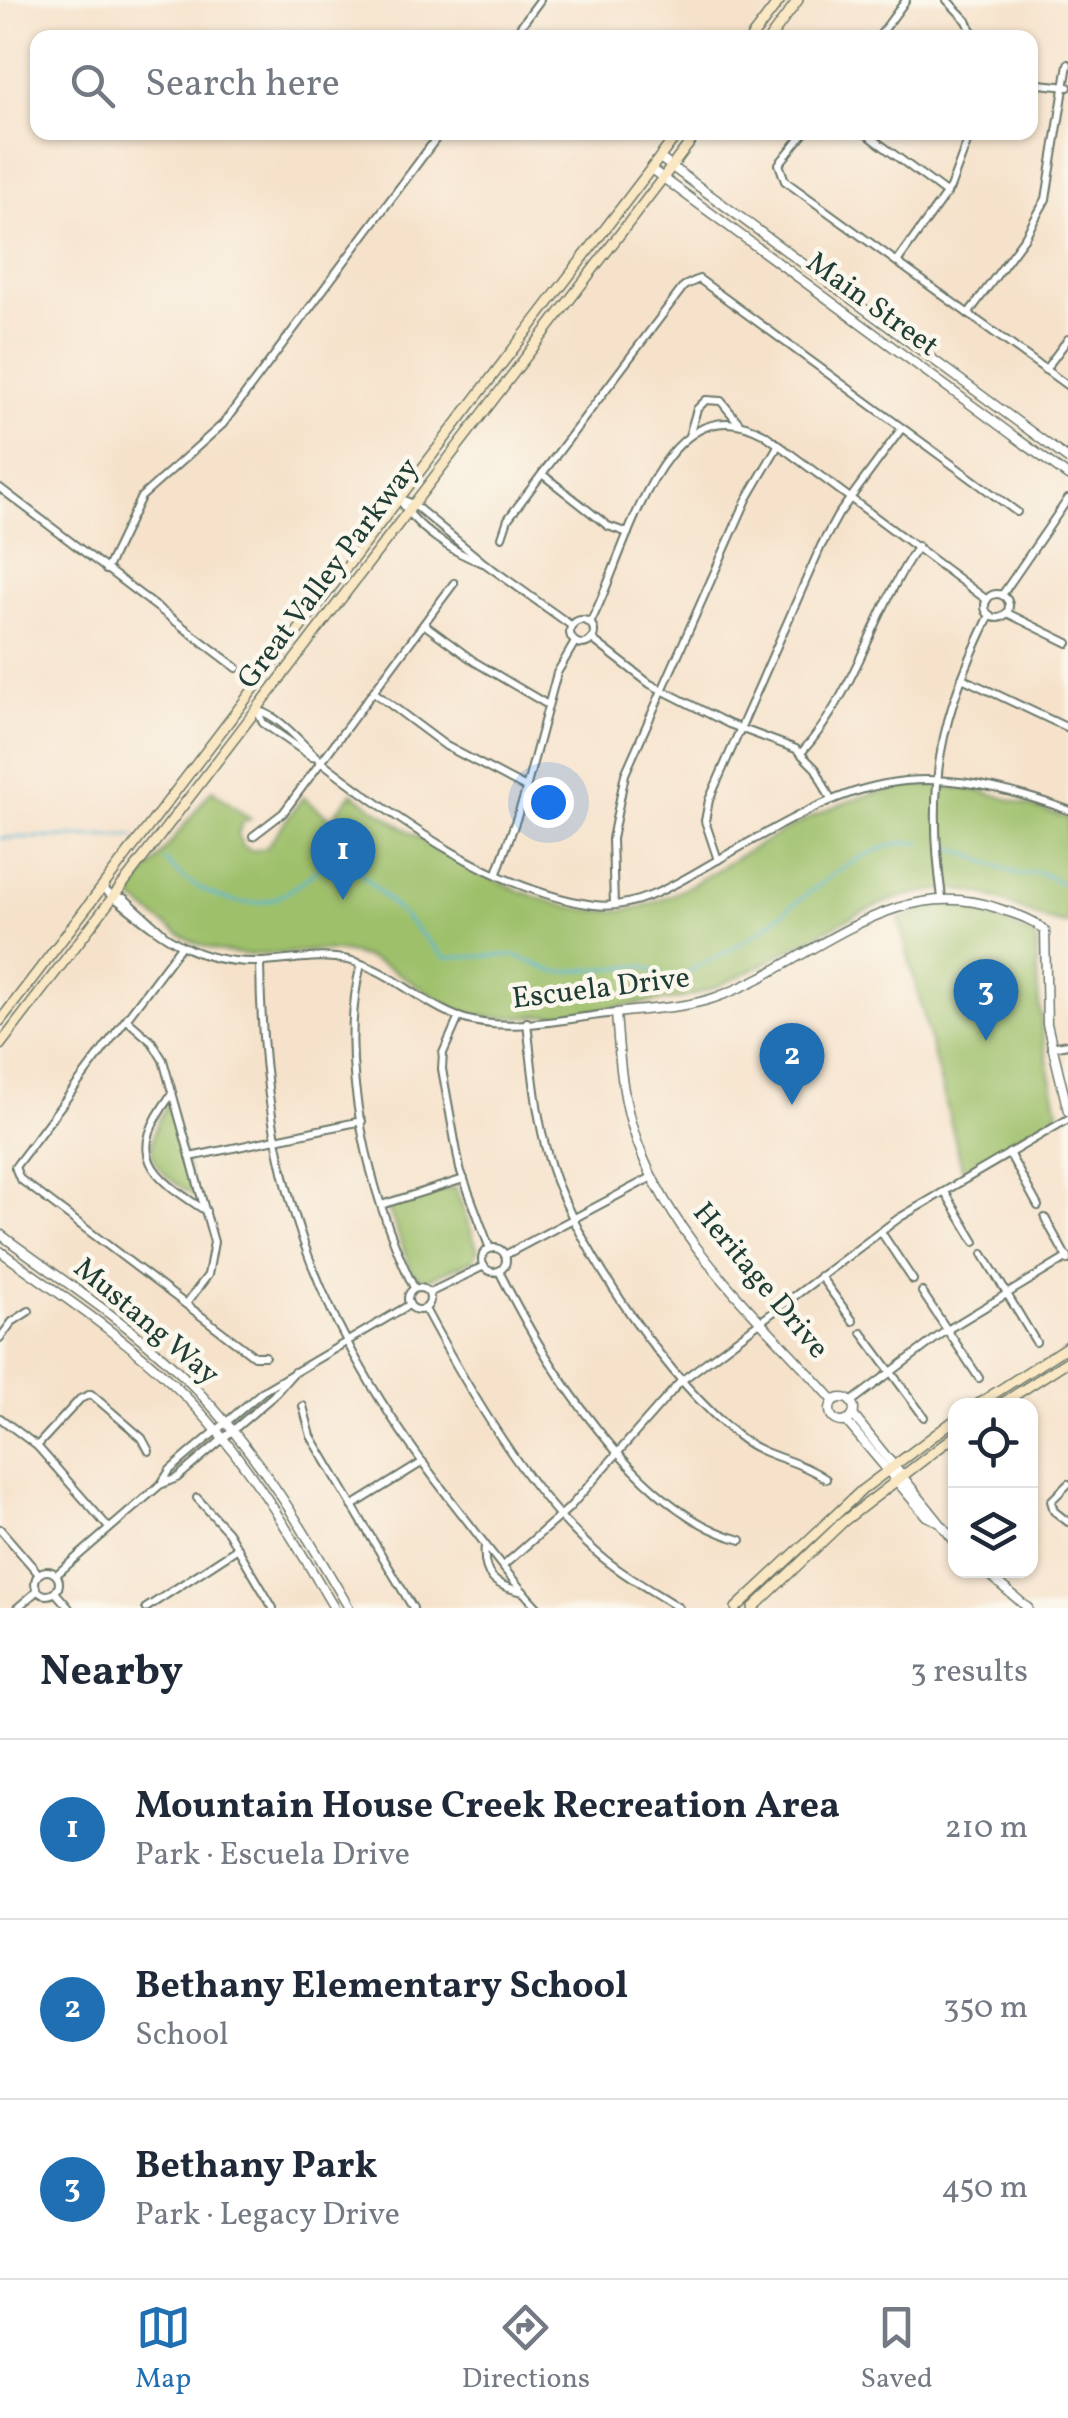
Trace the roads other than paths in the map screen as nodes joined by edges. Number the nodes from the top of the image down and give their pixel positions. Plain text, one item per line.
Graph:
1 (540, 0) edge
2 (780, 0) edge
3 (798, 0) edge
4 (906, 0) edge
5 (947, 0) edge
6 (518, 30) edge
7 (757, 30) edge
8 (776, 30) edge
9 (884, 30) edge
10 (971, 30) edge
11 (1068, 64) edge
12 (1038, 84) edge
13 (1066, 87) edge
14 (435, 140) edge
15 (673, 140) edge
16 (692, 140) edge
17 (799, 140) edge
18 (875, 140) edge
19 (968, 140) edge
20 (660, 158) junction
21 (672, 167) junction
22 (651, 169) junction
23 (663, 178) junction
24 (947, 194) junction
25 (898, 262) junction
26 (968, 314) junction
27 (1068, 339) edge
28 (1045, 370) junction
29 (1068, 386) edge
30 (740, 424) junction
31 (902, 428) junction
32 (689, 436) junction
33 (779, 444) junction
34 (1068, 459) edge
35 (542, 474) junction
36 (1068, 476) edge
37 (0, 488) edge
38 (852, 496) junction
39 (399, 498) junction
40 (1068, 499) edge
41 (410, 508) junction
42 (1017, 512) dead end
43 (628, 534) junction
44 (502, 536) dead end
45 (918, 546) junction
46 (106, 570) junction
47 (454, 583) dead end
48 (1002, 594) junction
49 (986, 600) junction
50 (1007, 612) junction
51 (990, 615) junction
52 (590, 623) junction
53 (424, 625) junction
54 (572, 626) junction
55 (592, 639) junction
56 (576, 642) junction
57 (1068, 644) edge
58 (236, 668) dead end
59 (962, 678) junction
60 (256, 690) junction
61 (661, 690) junction
62 (375, 693) junction
63 (548, 705) junction
64 (257, 710) junction
65 (740, 728) junction
66 (1068, 728) edge
67 (801, 752) junction
68 (322, 762) junction
69 (935, 778) junction
70 (526, 788) junction
71 (830, 798) junction
72 (1068, 810) edge
73 (253, 836) dead end
74 (718, 860) junction
75 (497, 872) junction
76 (102, 888) junction
77 (113, 897) junction
78 (942, 898) junction
79 (614, 905) junction
80 (181, 946) junction
81 (260, 962) junction
82 (361, 964) junction
83 (616, 1013) junction
84 (458, 1017) junction
85 (128, 1020) junction
86 (0, 1021) edge
87 (527, 1022) junction
88 (1068, 1044) edge
89 (0, 1045) edge
90 (1050, 1047) junction
91 (172, 1094) junction
92 (1068, 1111) edge
93 (1068, 1119) edge
94 (362, 1121) junction
95 (274, 1138) junction
96 (1009, 1153) junction
97 (190, 1156) junction
98 (652, 1176) junction
99 (464, 1179) junction
100 (944, 1191) junction
101 (381, 1205) junction
102 (1038, 1206) dead end
103 (206, 1210) junction
104 (576, 1216) junction
105 (1045, 1218) dead end
106 (881, 1232) junction
107 (0, 1234) edge
108 (975, 1242) dead end
109 (490, 1249) junction
110 (0, 1251) edge
111 (505, 1254) junction
112 (983, 1254) dead end
113 (1067, 1258) edge
114 (484, 1266) junction
115 (499, 1271) junction
116 (820, 1276) junction
117 (914, 1280) dead end
118 (414, 1288) junction
119 (922, 1292) dead end
120 (429, 1293) junction
121 (1006, 1293) junction
122 (186, 1304) junction
123 (409, 1304) junction
124 (425, 1309) junction
125 (29, 1312) dead end
126 (760, 1318) junction
127 (853, 1321) dead end
128 (946, 1330) junction
129 (862, 1333) dead end
130 (0, 1338) edge
131 (344, 1339) junction
132 (1036, 1342) dead end
133 (1068, 1346) edge
134 (265, 1356) dead end
135 (1068, 1361) edge
136 (890, 1370) junction
137 (979, 1378) dead end
138 (681, 1381) junction
139 (987, 1398) edge
140 (1010, 1398) edge
141 (834, 1401) junction
142 (851, 1402) junction
143 (303, 1406) dead end
144 (924, 1417) dead end
145 (0, 1418) edge
146 (850, 1418) junction
147 (948, 1425) edge
148 (230, 1426) junction
149 (216, 1430) junction
150 (223, 1438) junction
151 (948, 1441) edge
152 (37, 1446) junction
153 (149, 1450) dead end
154 (618, 1454) junction
155 (423, 1462) junction
156 (892, 1467) junction
157 (900, 1477) junction
158 (826, 1479) dead end
159 (1068, 1484) edge
160 (160, 1485) junction
161 (197, 1498) dead end
162 (352, 1506) junction
163 (562, 1515) junction
164 (1068, 1522) edge
165 (109, 1528) junction
166 (0, 1529) edge
167 (948, 1534) edge
168 (741, 1540) dead end
169 (485, 1543) junction
170 (238, 1548) junction
171 (503, 1566) junction
172 (38, 1574) junction
173 (56, 1575) junction
174 (992, 1578) edge
175 (37, 1590) junction
176 (55, 1592) junction
177 (524, 1592) junction
178 (17, 1608) edge
179 (69, 1608) edge
180 (146, 1608) edge
181 (273, 1608) edge
182 (334, 1608) edge
183 (350, 1608) edge
184 (414, 1608) edge
185 (538, 1608) edge
186 (679, 1608) edge
187 (736, 1608) edge
188 (754, 1608) edge
189 (1028, 1608) edge

1 - 6 street
2 - 7 main road
3 - 8 main road
4 - 9 street
5 - 10 street
11 - 13 street
12 - 13 street
13 - 26 street
14 - 46 street
15 - 20 main road, Great Valley Parkway
16 - 21 main road, Great Valley Parkway
17 - 25 street
18 - 24 street
19 - 24 street
20 - 21 street, Main Street
20 - 22 main road, Great Valley Parkway
21 - 23 main road, Great Valley Parkway
21 - 34 street, Main Street
22 - 23 street, Main Street
22 - 39 main road, Great Valley Parkway
23 - 36 street, Main Street
23 - 41 main road, Great Valley Parkway
24 - 25 street
25 - 26 street
26 - 28 street
27 - 28 street
28 - 29 street
30 - 32 street
30 - 32 street
30 - 33 street
31 - 35 street
31 - 38 street
31 - 42 street
32 - 43 street
33 - 38 street
33 - 61 street
35 - 43 street
35 - 44 street
37 - 46 street
38 - 45 street
38 - 65 street
39 - 41 street
39 - 60 main road, Great Valley Parkway
40 - 48 street
41 - 54 street
41 - 64 main road, Great Valley Parkway
43 - 52 street
45 - 49 street
45 - 67 street
46 - 58 street
47 - 53 street
48 - 49 street
48 - 50 street
49 - 51 street
50 - 51 street
50 - 57 street
51 - 59 street
52 - 54 street
52 - 55 street
53 - 62 street
53 - 63 street
54 - 56 street
55 - 56 street
55 - 61 street
56 - 63 street
59 - 66 street
59 - 69 street
60 - 64 main road
60 - 76 main road, Great Valley Parkway
61 - 65 street
61 - 79 street
62 - 68 street
62 - 70 street
63 - 70 street
64 - 68 street
64 - 77 main road, Great Valley Parkway
65 - 67 street
65 - 74 street
67 - 71 street
68 - 73 street
68 - 75 street
69 - 71 street
69 - 72 street
69 - 78 street
70 - 75 street
71 - 74 street
74 - 79 street
75 - 79 street
76 - 77 street, Escuela Drive
76 - 86 main road, Great Valley Parkway
77 - 80 street, Escuela Drive
77 - 89 main road, Great Valley Parkway
78 - 83 street, Escuela Drive
78 - 90 street, Escuela Drive
80 - 81 street, Escuela Drive
80 - 85 street
81 - 82 street, Escuela Drive
81 - 95 street
82 - 84 street, Escuela Drive
82 - 94 street
83 - 87 street, Escuela Drive
83 - 98 street, Heritage Drive
84 - 87 street, Escuela Drive
84 - 99 street
85 - 91 street
85 - 122 street
87 - 104 street
88 - 90 street
90 - 92 street
91 - 97 street
91 - 103 street
93 - 96 street
94 - 95 street
94 - 101 street
95 - 97 street
95 - 131 street
96 - 100 street
96 - 102 street
97 - 103 street
98 - 104 street
98 - 126 street, Heritage Drive
99 - 101 street
99 - 109 street
100 - 106 street
100 - 108 street
101 - 118 street
103 - 122 street
104 - 111 street
104 - 138 street
105 - 113 street
106 - 116 street
106 - 117 street
107 - 148 street, Mustang Way
109 - 111 street
109 - 114 street
110 - 149 street, Mustang Way
111 - 115 street
112 - 121 street
113 - 121 street
114 - 115 street
114 - 120 street
115 - 154 street
116 - 126 street
116 - 127 street
118 - 120 street
118 - 123 street
119 - 128 street
120 - 124 street
121 - 128 street
121 - 132 street
122 - 134 street
123 - 124 street
123 - 131 street
124 - 163 street
125 - 130 street
126 - 138 street
126 - 141 street, Heritage Drive
128 - 136 street
128 - 137 street
129 - 136 street
131 - 148 street
131 - 155 street
133 - 139 main road
135 - 140 main road
136 - 142 street
136 - 144 street
138 - 154 street
138 - 158 street
141 - 142 street, Heritage Drive
141 - 146 street, Heritage Drive
142 - 146 street
143 - 162 street
145 - 152 street
146 - 156 street, Heritage Drive
147 - 156 main road
148 - 149 street
148 - 150 street
148 - 183 street, Mustang Way
149 - 150 street, Mustang Way
149 - 160 street
150 - 160 street
150 - 182 street, Mustang Way
151 - 157 main road
152 - 153 street
152 - 165 street
154 - 163 street
154 - 168 street
155 - 162 street
155 - 169 street
156 - 157 street, Heritage Drive
156 - 187 main road
157 - 167 street, Heritage Drive
157 - 188 main road
159 - 164 street
160 - 165 street
161 - 170 street
162 - 184 street
163 - 171 street
163 - 186 street
165 - 173 street
166 - 172 street
169 - 171 street
169 - 177 street
170 - 180 street
170 - 181 street
171 - 177 street
172 - 173 street
172 - 175 street
173 - 176 street
174 - 189 street
175 - 176 street
175 - 178 street
176 - 179 street
177 - 185 street

